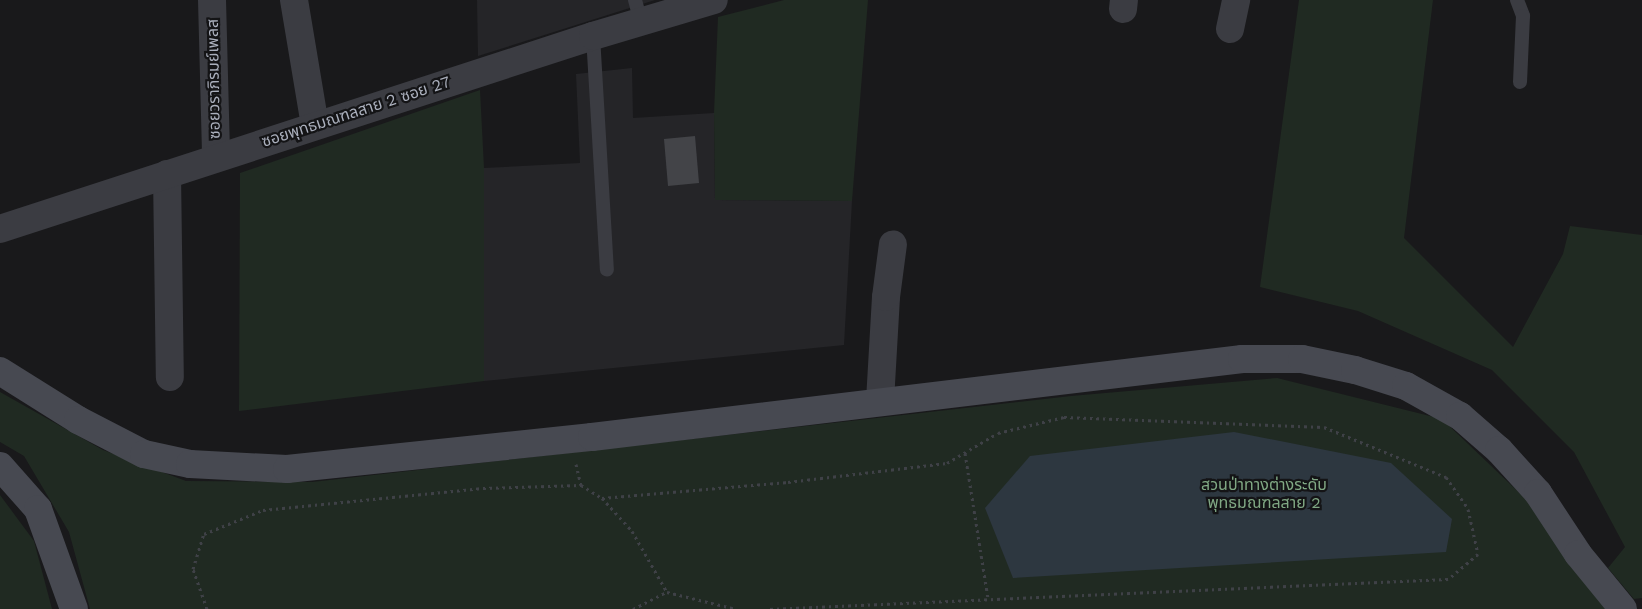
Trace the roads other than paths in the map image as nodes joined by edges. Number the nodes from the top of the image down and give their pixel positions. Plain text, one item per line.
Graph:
1 (212, 0) edge
2 (294, 0) edge
3 (714, 0) edge
4 (1236, 0) edge
5 (1517, 0) edge
6 (638, 11) edge
7 (1230, 30) dead end
8 (593, 36) junction
9 (1520, 82) dead end
10 (315, 125) junction
11 (216, 158) junction
12 (167, 174) junction
13 (0, 229) edge
14 (893, 244) dead end
15 (606, 270) dead end
16 (0, 371) edge
17 (170, 377) dead end
18 (880, 401) junction
19 (0, 466) edge
20 (74, 609) edge
21 (1623, 609) edge

1 - 11 street, ซอยวราภิรมย์เพลส
2 - 10 street
3 - 6 street, ซอยพุทธมณฑลสาย 2 ซอย 27
4 - 7 street
5 - 9 lane
6 - 8 street, ซอยพุทธมณฑลสาย 2 ซอย 27
8 - 10 street, ซอยพุทธมณฑลสาย 2 ซอย 27
8 - 15 lane
10 - 11 street, ซอยพุทธมณฑลสาย 2 ซอย 27
11 - 12 street, ซอยพุทธมณฑลสาย 2 ซอย 27
12 - 13 street, ซอยพุทธมณฑลสาย 2 ซอย 27
12 - 17 street
14 - 18 street
16 - 18 main road
18 - 21 main road
19 - 20 main road

